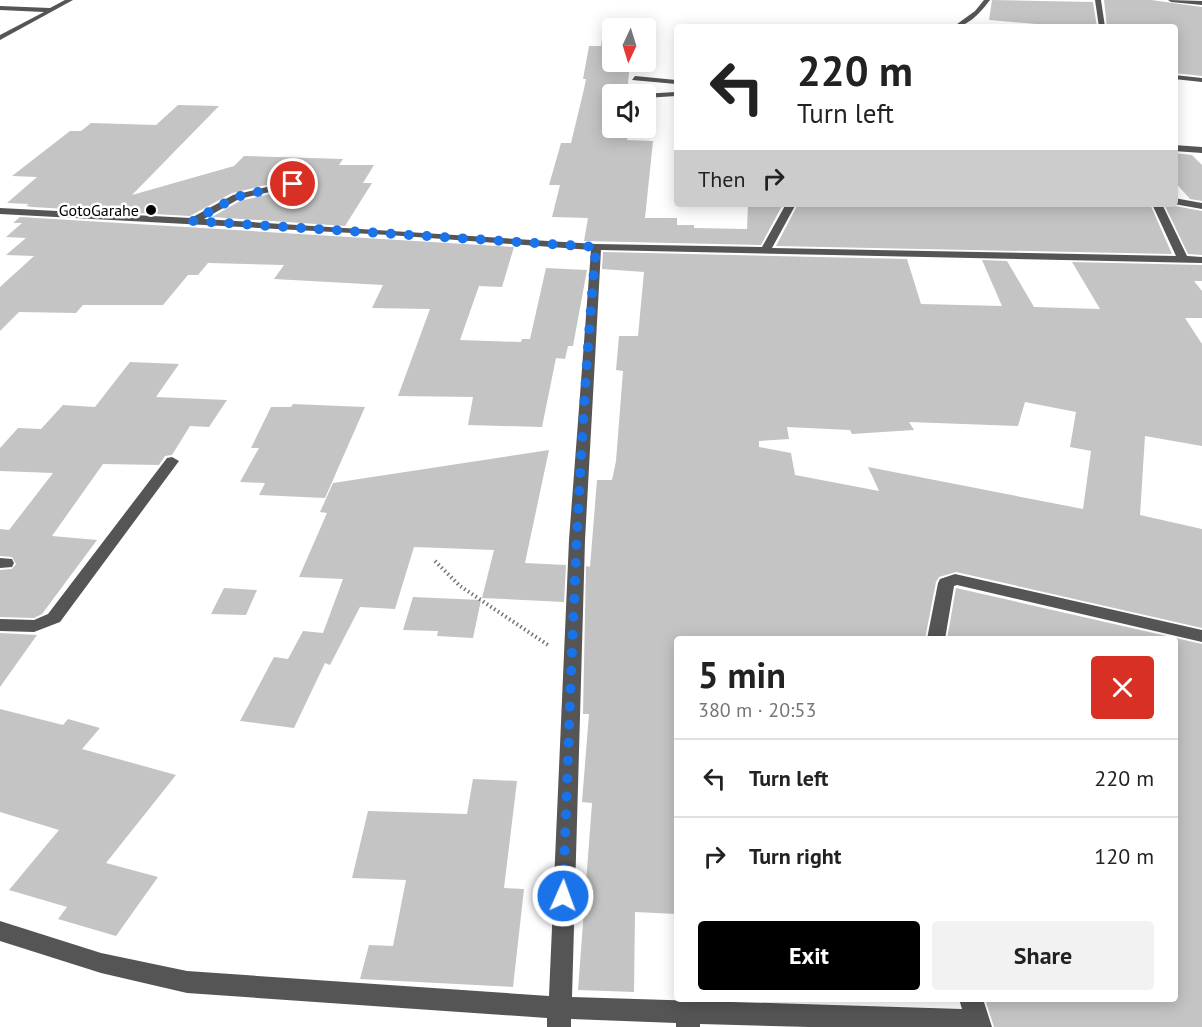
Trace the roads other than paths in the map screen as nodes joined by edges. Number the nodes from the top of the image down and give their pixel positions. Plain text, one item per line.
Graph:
1 (70, 0) edge
2 (987, 0) edge
3 (1098, 0) edge
4 (1171, 0) edge
5 (1202, 3) edge
6 (0, 8) edge
7 (52, 10) junction
8 (960, 24) edge
9 (1102, 24) edge
10 (0, 38) edge
11 (1178, 77) edge
12 (635, 78) dead end
13 (1202, 80) edge
14 (674, 82) edge
15 (674, 94) edge
16 (656, 95) edge
17 (1178, 147) edge
18 (1202, 150) edge
19 (293, 184) dead end
20 (1178, 202) edge
21 (1202, 206) edge
22 (789, 207) edge
23 (1158, 207) edge
24 (0, 211) edge
25 (193, 221) junction
26 (596, 247) junction
27 (766, 250) junction
28 (1184, 259) junction
29 (1202, 260) edge
30 (172, 461) dead end
31 (0, 624) edge
32 (937, 636) edge
33 (1202, 636) edge
34 (0, 931) edge
35 (976, 1016) edge
36 (559, 1017) edge
37 (687, 1019) edge

1 - 7 street
2 - 8 street
3 - 9 street
4 - 5 street
6 - 7 street
7 - 10 street
11 - 13 street
12 - 14 street
15 - 16 street
17 - 18 street
19 - 25 street
20 - 21 street
22 - 27 street
23 - 28 street
24 - 25 street
25 - 26 street
26 - 27 street
26 - 36 street
27 - 28 street
28 - 29 street
30 - 31 street
32 - 33 street
34 - 36 street
35 - 37 street
36 - 37 street

